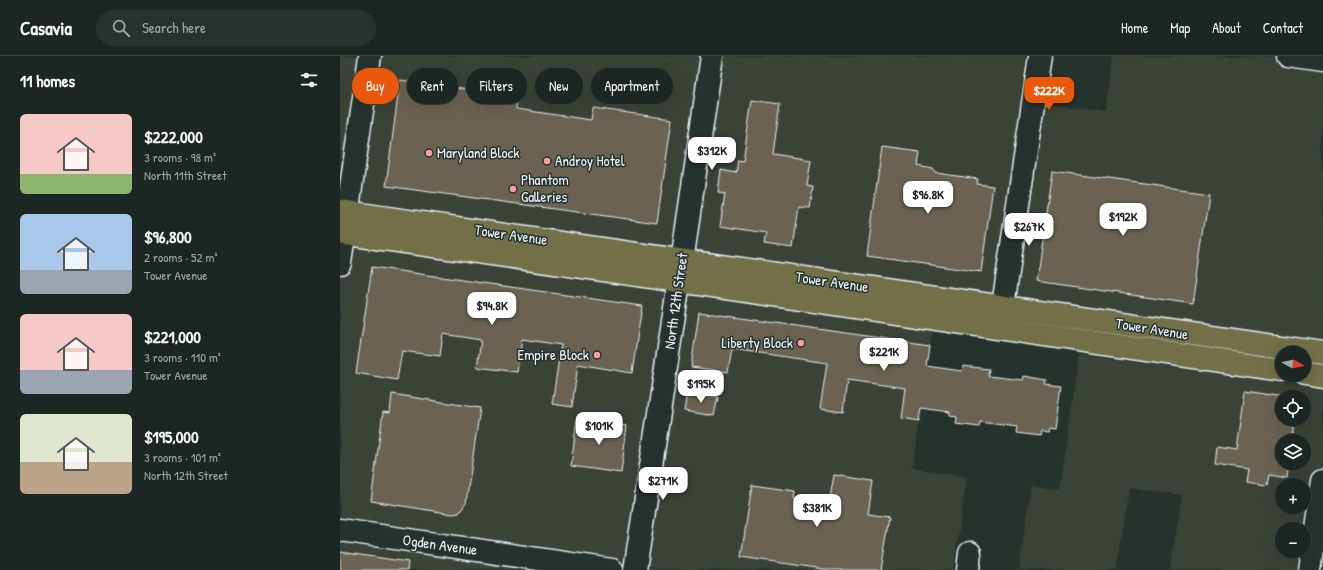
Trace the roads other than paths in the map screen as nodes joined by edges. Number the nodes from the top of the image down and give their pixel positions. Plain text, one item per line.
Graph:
1 (370, 56) edge
2 (712, 56) edge
3 (1040, 56) edge
4 (1288, 56) edge
5 (1323, 61) edge
6 (344, 211) edge
7 (342, 234) edge
8 (682, 260) junction
9 (340, 263) edge
10 (679, 282) junction
11 (1003, 306) junction
12 (1000, 328) junction
13 (1323, 353) edge
14 (1275, 369) edge
15 (1311, 374) edge
16 (1323, 376) edge
17 (1323, 480) edge
18 (340, 530) edge
19 (612, 570) edge
20 (635, 570) edge
21 (1310, 570) edge

1 - 6 street
2 - 8 street, North 12th Street
3 - 11 street
4 - 5 street
6 - 7 street
6 - 8 main road, Tower Avenue
7 - 9 street
7 - 10 main road, Tower Avenue
8 - 10 street, North 12th Street
8 - 11 main road, Tower Avenue
10 - 12 main road, Tower Avenue
10 - 20 street, North 12th Street
11 - 12 street
11 - 13 main road, Tower Avenue
12 - 14 main road, Tower Avenue
15 - 16 main road
17 - 21 street
18 - 19 street, Ogden Avenue

